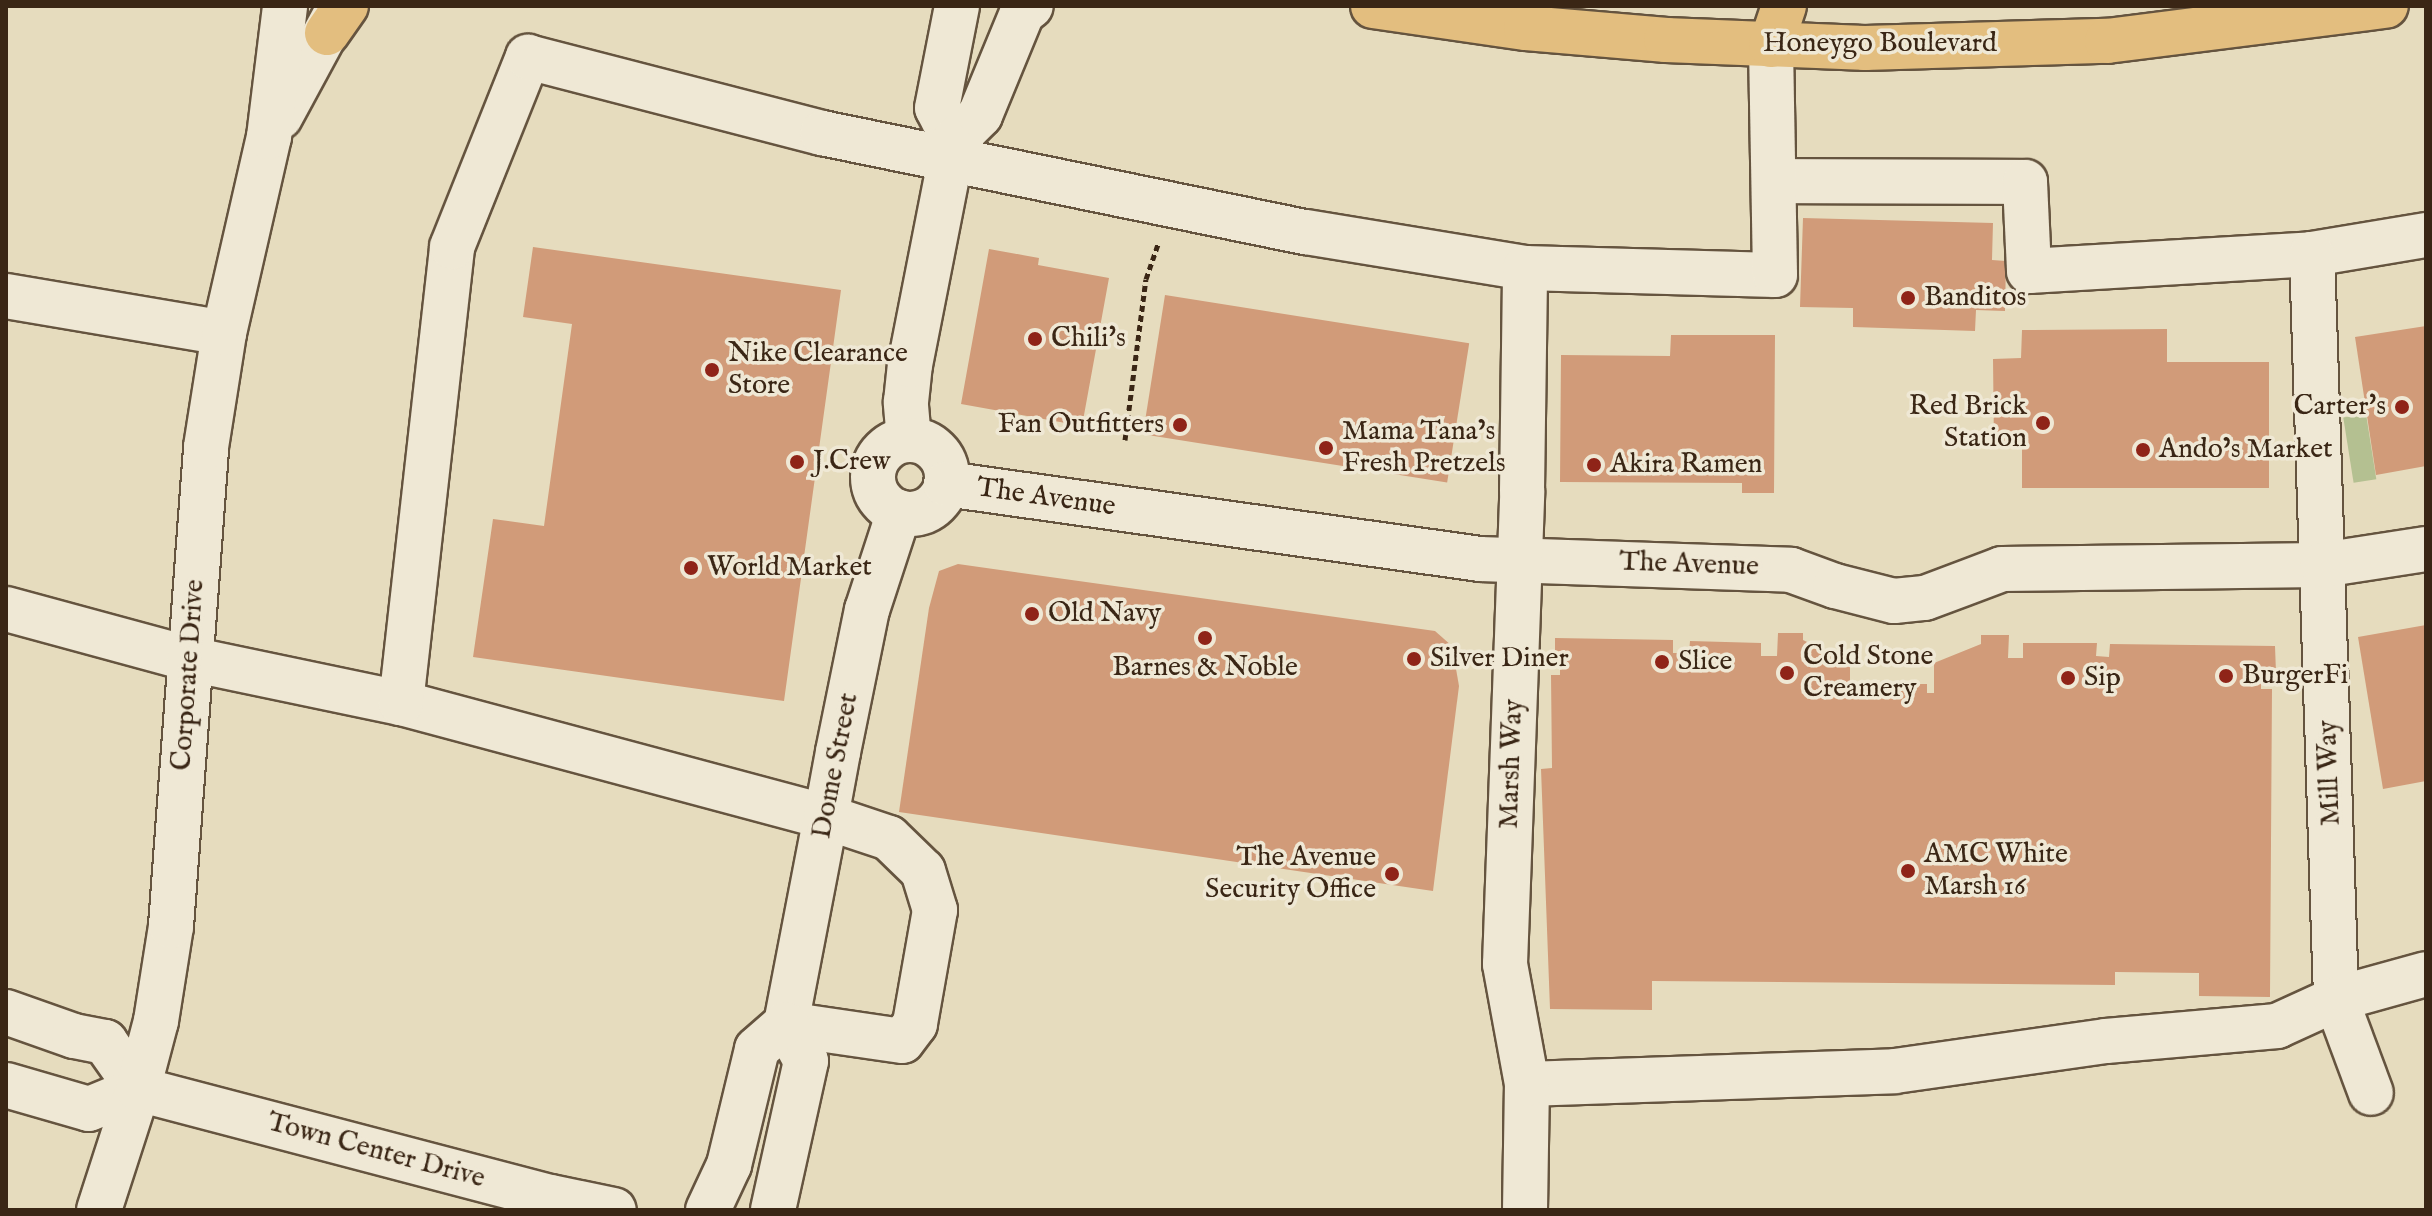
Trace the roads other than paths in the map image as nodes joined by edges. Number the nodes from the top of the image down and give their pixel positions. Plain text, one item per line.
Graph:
1 (285, 6) edge
2 (957, 6) edge
3 (1031, 6) edge
4 (1373, 6) edge
5 (2386, 6) edge
6 (337, 15) edge
7 (1777, 25) edge
8 (269, 137) junction
9 (953, 150) junction
10 (1775, 181) junction
11 (2426, 235) edge
12 (2312, 254) junction
13 (1525, 268) junction
14 (6, 296) edge
15 (224, 333) junction
16 (909, 440) junction
17 (946, 484) junction
18 (899, 512) junction
19 (2426, 549) edge
20 (1519, 561) junction
21 (2322, 565) junction
22 (6, 609) edge
23 (190, 659) junction
24 (401, 703) junction
25 (826, 817) junction
26 (2426, 974) edge
27 (2336, 999) junction
28 (6, 1012) edge
29 (786, 1024) junction
30 (1527, 1084) junction
31 (6, 1085) edge
32 (138, 1089) junction
33 (2371, 1093) dead end
34 (99, 1210) edge
35 (614, 1210) edge
36 (708, 1210) edge
37 (773, 1210) edge
38 (1525, 1210) edge

1 - 8 street, Corporate Drive
2 - 9 street
3 - 9 street
4 - 7 main road, Honeygo Boulevard
5 - 7 main road, Honeygo Boulevard
6 - 8 street, Corporate Drive
7 - 10 street
8 - 15 street, Corporate Drive
9 - 13 street
9 - 16 street
9 - 24 street
10 - 12 street
10 - 13 street
11 - 12 street
12 - 21 street, Mill Way
13 - 20 street, Marsh Way
14 - 15 street
15 - 23 street, Corporate Drive
16 - 17 street
16 - 18 street
17 - 18 street
17 - 20 street, The Avenue
18 - 25 street, Dome Street
19 - 21 street, The Avenue
20 - 21 street, The Avenue
20 - 30 street, Marsh Way
21 - 27 street, Mill Way
22 - 23 street
23 - 24 street
23 - 32 street, Corporate Drive
24 - 25 street
25 - 29 street, Dome Street
25 - 29 street
26 - 27 street
27 - 30 street
27 - 33 street, Mill Way
28 - 32 street
29 - 36 street
29 - 37 street
30 - 38 street, Marsh Way
31 - 32 street
32 - 34 street, Corporate Drive
32 - 35 street, Town Center Drive

